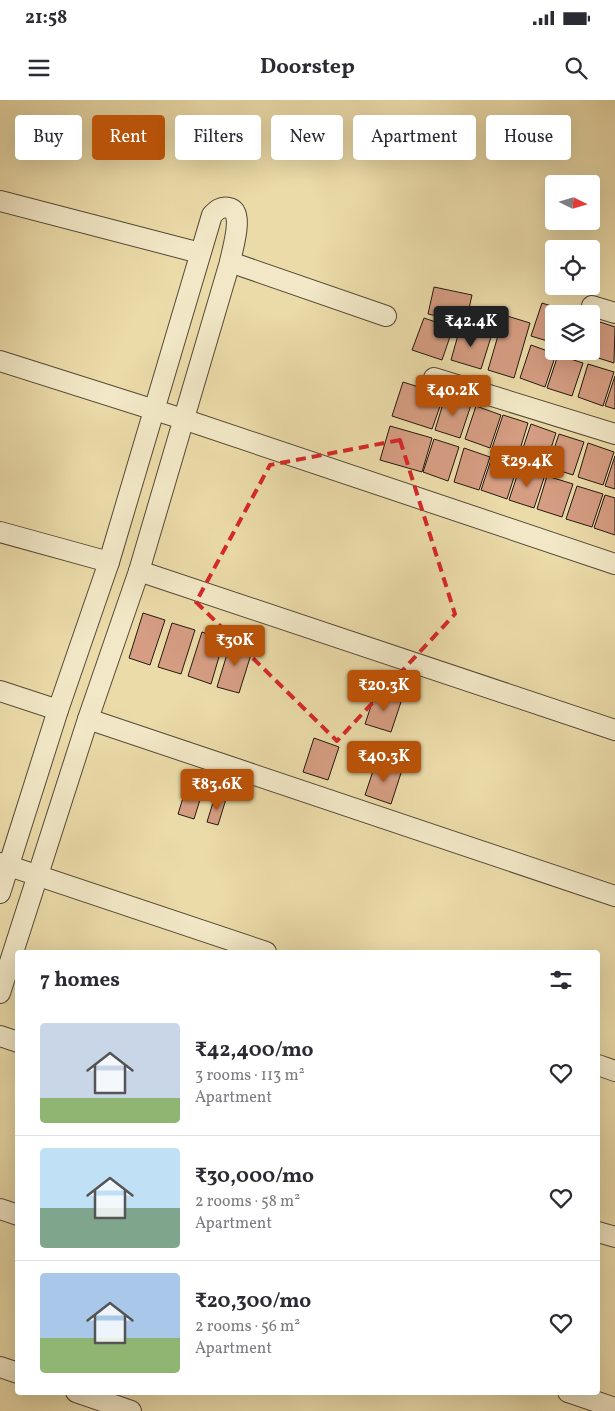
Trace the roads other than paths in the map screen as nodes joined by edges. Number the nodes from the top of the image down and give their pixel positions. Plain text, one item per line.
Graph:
1 (0, 201) edge
2 (200, 252) junction
3 (230, 262) junction
4 (600, 308) edge
5 (615, 313) edge
6 (386, 316) dead end
7 (0, 361) edge
8 (434, 378) dead end
9 (153, 410) junction
10 (182, 419) junction
11 (615, 434) edge
12 (0, 532) edge
13 (109, 562) junction
14 (615, 564) edge
15 (139, 571) junction
16 (0, 691) edge
17 (58, 710) junction
18 (88, 719) junction
19 (615, 730) edge
20 (4, 865) edge
21 (38, 875) junction
22 (0, 893) edge
23 (615, 896) edge
24 (260, 950) edge
25 (0, 994) edge
26 (0, 1036) edge
27 (15, 1041) edge
28 (600, 1066) edge
29 (615, 1071) edge
30 (0, 1209) edge
31 (15, 1214) edge
32 (600, 1233) edge
33 (615, 1237) edge
34 (0, 1367) edge
35 (15, 1372) edge
36 (85, 1395) edge
37 (577, 1395) edge
38 (615, 1408) edge
39 (132, 1411) edge

1 - 2 street
2 - 3 street
2 - 9 street
3 - 6 street
3 - 10 street
4 - 5 street
7 - 9 street
8 - 11 street
9 - 10 street
9 - 13 street
10 - 14 street
10 - 15 street
12 - 13 street
13 - 17 street
15 - 18 street
15 - 19 street
16 - 17 street
17 - 20 street
18 - 21 street
18 - 23 street
20 - 21 street
20 - 22 street
21 - 24 street
21 - 25 street
26 - 27 street
28 - 29 street
30 - 31 street
32 - 33 street
34 - 35 street
36 - 39 street
37 - 38 street

